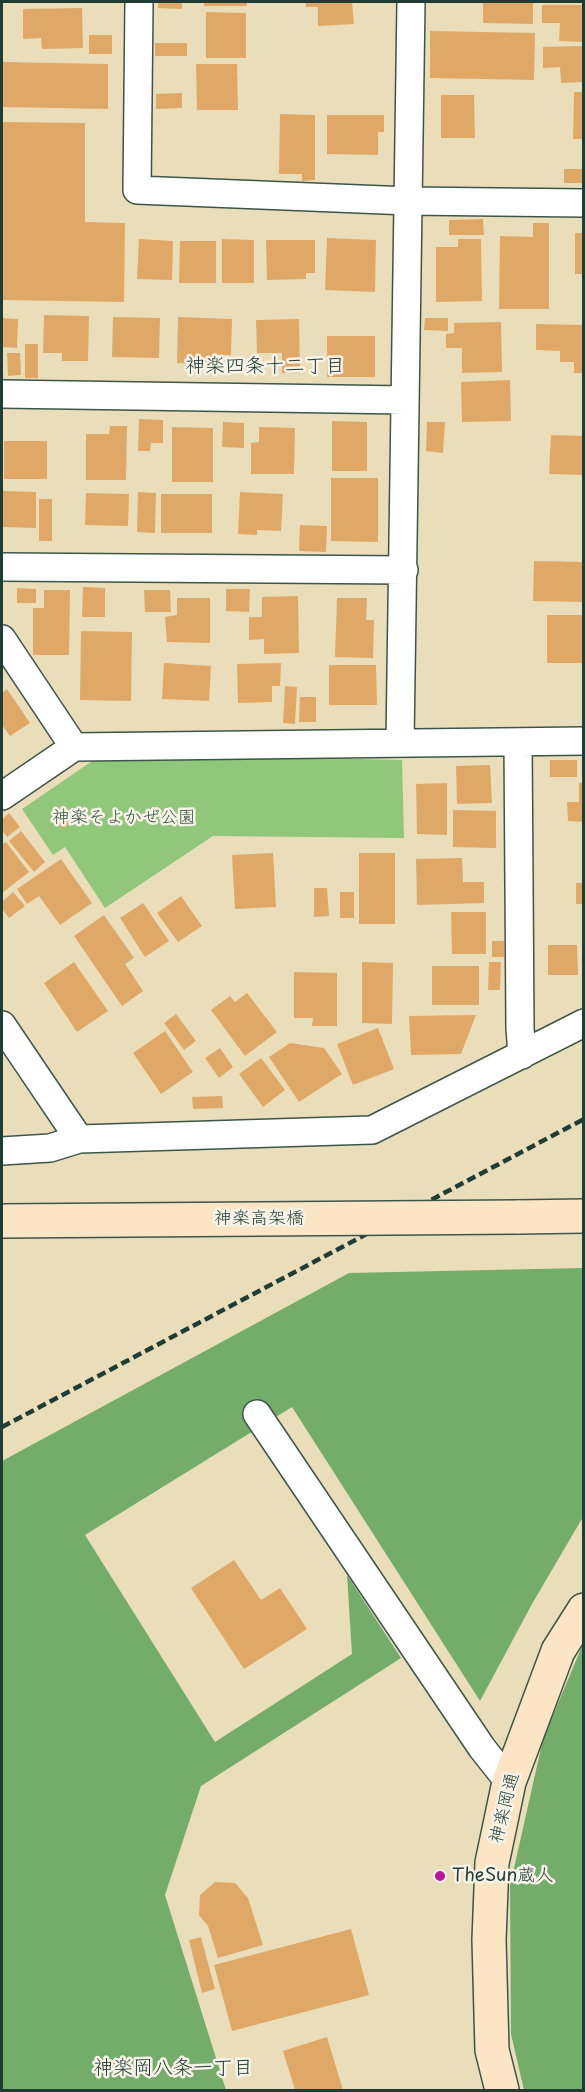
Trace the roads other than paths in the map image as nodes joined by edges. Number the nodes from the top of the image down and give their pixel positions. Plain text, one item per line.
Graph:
1 (139, 2) edge
2 (411, 2) edge
3 (408, 201) junction
4 (584, 202) edge
5 (2, 394) edge
6 (405, 400) junction
7 (2, 567) edge
8 (404, 570) junction
9 (2, 639) edge
10 (584, 741) edge
11 (400, 742) junction
12 (518, 742) junction
13 (74, 747) junction
14 (2, 796) edge
15 (584, 1023) edge
16 (2, 1025) edge
17 (522, 1055) junction
18 (79, 1139) junction
19 (2, 1151) edge
20 (584, 1216) edge
21 (2, 1221) edge
22 (257, 1414) dead end
23 (584, 1610) edge
24 (509, 1782) junction
25 (502, 2091) edge

1 - 3 street
2 - 3 street
3 - 4 street
3 - 6 street
5 - 6 street
6 - 8 street
7 - 8 street
8 - 11 street
9 - 13 street
10 - 12 street
11 - 12 street
11 - 13 street
12 - 17 street
13 - 14 street
15 - 17 street
16 - 18 street
17 - 18 street
18 - 19 street
20 - 21 main road, 神楽高架橋, bridge
22 - 24 street
23 - 24 main road, 神楽岡通
24 - 25 main road, 神楽岡通

